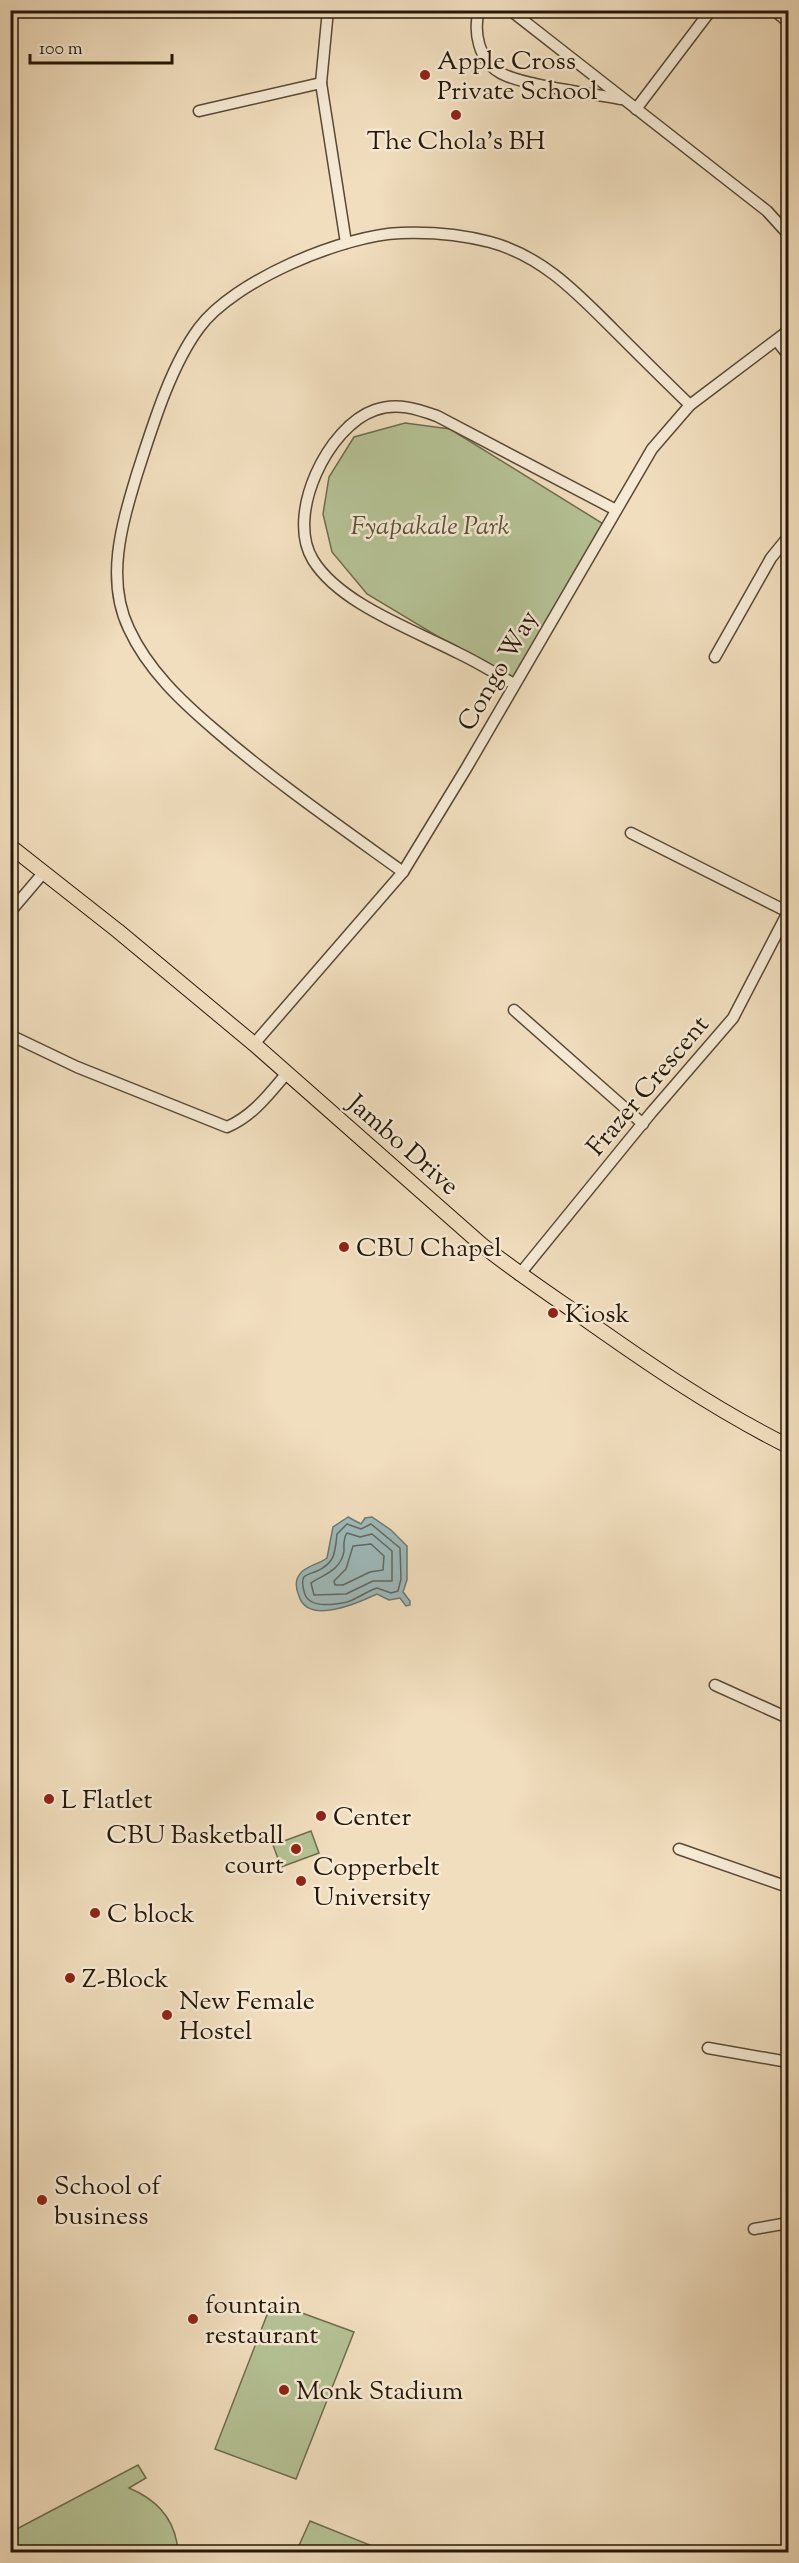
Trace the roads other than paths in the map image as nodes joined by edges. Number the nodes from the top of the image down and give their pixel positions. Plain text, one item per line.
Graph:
1 (328, 10) edge
2 (479, 10) edge
3 (510, 10) edge
4 (711, 10) edge
5 (774, 10) edge
6 (789, 22) edge
7 (321, 83) junction
8 (624, 99) junction
9 (636, 109) junction
10 (199, 111) dead end
11 (789, 234) edge
12 (346, 243) junction
13 (789, 331) edge
14 (777, 341) junction
15 (789, 355) edge
16 (690, 405) junction
17 (616, 510) junction
18 (789, 537) edge
19 (715, 657) dead end
20 (514, 684) junction
21 (631, 833) dead end
22 (10, 846) edge
23 (44, 872) junction
24 (403, 872) junction
25 (10, 912) edge
26 (789, 912) edge
27 (514, 1010) dead end
28 (10, 1035) edge
29 (254, 1044) junction
30 (287, 1073) junction
31 (643, 1124) junction
32 (519, 1275) junction
33 (789, 1446) edge
34 (715, 1685) dead end
35 (789, 1718) edge
36 (679, 1849) dead end
37 (789, 1887) edge
38 (708, 2048) dead end
39 (789, 2062) edge
40 (789, 2223) edge
41 (754, 2229) dead end

1 - 7 street
2 - 8 street
3 - 8 street
4 - 9 street
5 - 6 street
7 - 10 street
7 - 12 street
8 - 9 street
9 - 11 street
12 - 16 street
12 - 24 street
13 - 14 street, Congo Way
14 - 15 street
14 - 16 street, Congo Way
16 - 17 street, Congo Way
17 - 20 street, Congo Way
17 - 20 street
18 - 19 street
20 - 24 street, Congo Way
21 - 26 street
22 - 23 main road, Jambo Drive
23 - 25 street
23 - 29 main road, Jambo Drive
24 - 29 street, Congo Way
26 - 31 street, Frazer Crescent
27 - 31 street
28 - 30 street
29 - 30 main road, Jambo Drive
30 - 32 main road, Jambo Drive
31 - 32 street, Frazer Crescent
32 - 33 main road, Jambo Drive
34 - 35 street
36 - 37 street
38 - 39 street
40 - 41 street

